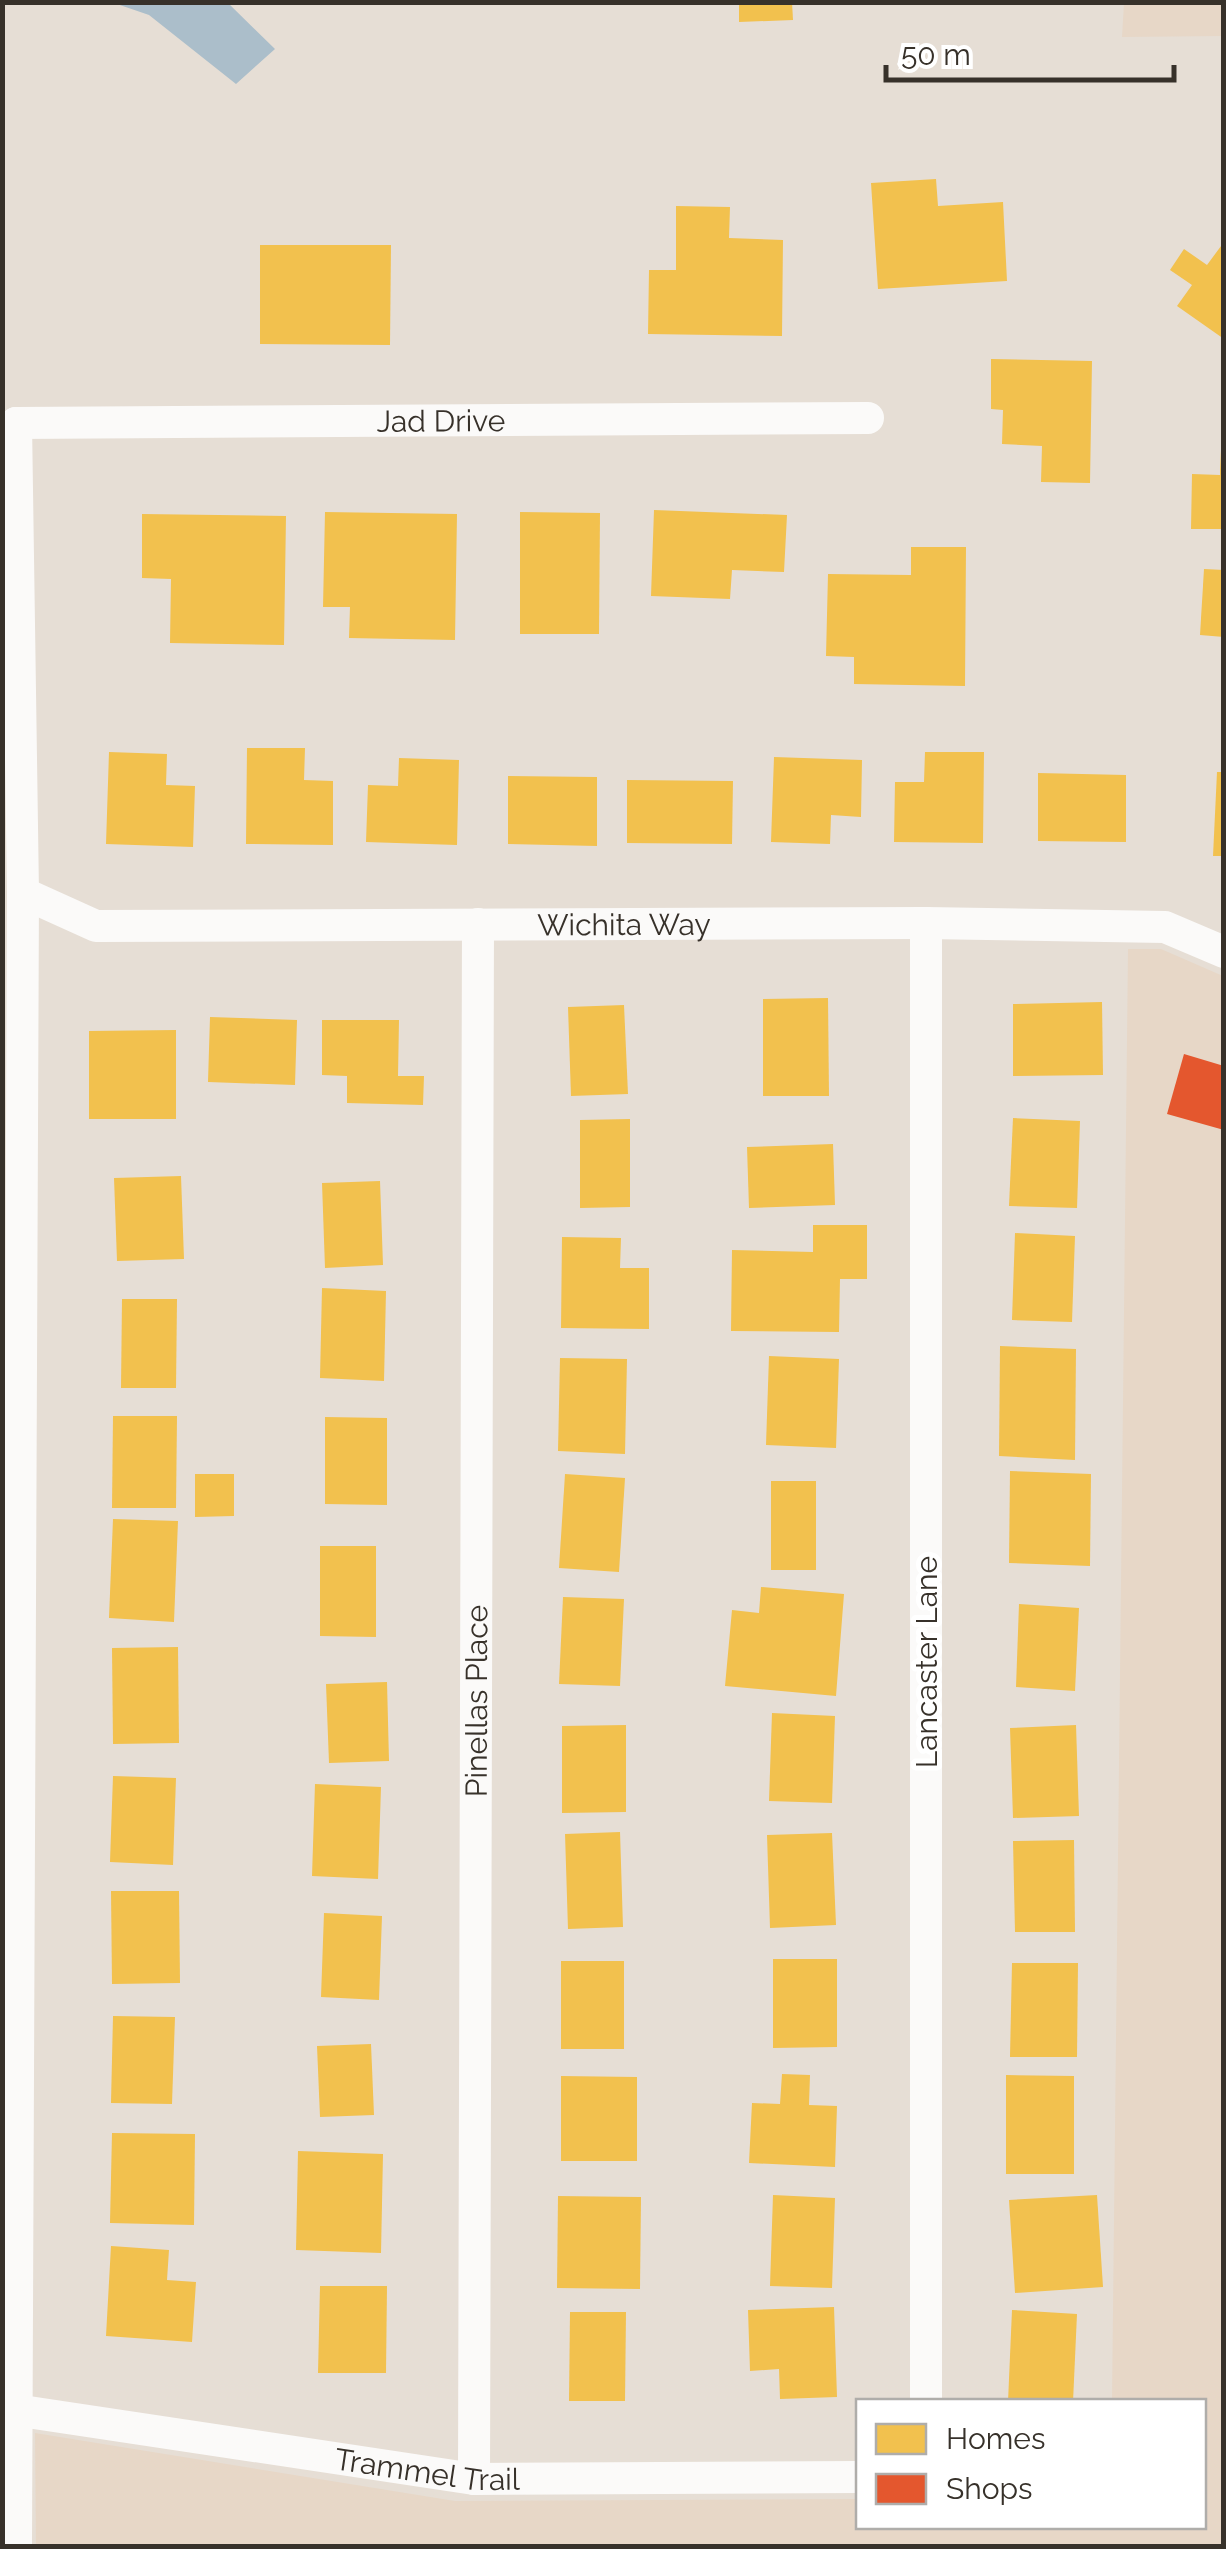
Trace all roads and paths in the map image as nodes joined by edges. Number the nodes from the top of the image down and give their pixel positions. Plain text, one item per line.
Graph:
1 (9, 415) edge
2 (868, 418) dead end
3 (23, 893) junction
4 (926, 923) junction
5 (478, 924) junction
6 (1224, 952) edge
7 (926, 2399) edge
8 (9, 2408) edge
9 (856, 2476) edge
10 (474, 2479) junction
11 (16, 2546) edge

1 - 2 street, Jad Drive
1 - 3 street
3 - 5 street, Wichita Way
3 - 8 street
4 - 5 street, Wichita Way
4 - 6 street, Wichita Way
4 - 7 street, Lancaster Lane
5 - 10 street, Pinellas Place
8 - 10 street, Trammel Trail
8 - 11 street
9 - 10 street, Trammel Trail

